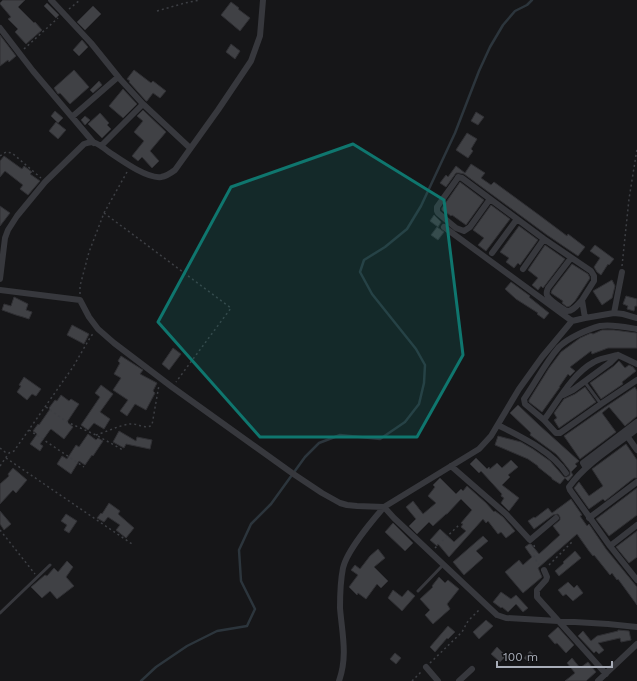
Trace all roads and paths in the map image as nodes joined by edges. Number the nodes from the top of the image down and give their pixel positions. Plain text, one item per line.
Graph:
1 (51, 0) edge
2 (80, 0) edge
3 (200, 0) edge
4 (263, 0) edge
5 (157, 12) dead end
6 (64, 13) junction
7 (0, 28) edge
8 (19, 53) junction
9 (118, 77) junction
10 (143, 104) junction
11 (72, 116) junction
12 (94, 142) junction
13 (101, 146) junction
14 (190, 148) junction
15 (637, 149) edge
16 (0, 156) edge
17 (131, 166) junction
18 (45, 182) junction
19 (490, 199) junction
20 (104, 213) junction
21 (517, 219) junction
22 (444, 227) dead end
23 (544, 239) junction
24 (492, 253) dead end
25 (571, 258) junction
26 (523, 269) dead end
27 (622, 272) joint
28 (0, 279) edge
29 (0, 290) edge
30 (80, 300) junction
31 (582, 300) junction
32 (614, 313) junction
33 (585, 318) junction
34 (637, 318) edge
35 (572, 321) junction
36 (637, 329) edge
37 (98, 330) junction
38 (618, 355) junction
39 (637, 364) edge
40 (160, 378) junction
41 (637, 380) edge
42 (584, 381) junction
43 (172, 387) junction
44 (562, 395) junction
45 (601, 404) junction
46 (46, 407) junction
47 (544, 420) junction
48 (637, 422) edge
49 (498, 424) junction
50 (637, 429) edge
51 (29, 430) junction
52 (626, 434) junction
53 (96, 435) junction
54 (0, 448) edge
55 (123, 450) dead end
56 (637, 450) edge
57 (9, 453) junction
58 (6, 458) junction
59 (0, 466) edge
60 (451, 466) junction
61 (84, 467) dead end
62 (566, 473) dead end
63 (637, 482) edge
64 (384, 507) junction
65 (556, 518) dead end
66 (590, 518) junction
67 (459, 525) dead end
68 (637, 525) edge
69 (0, 530) edge
70 (530, 540) junction
71 (573, 541) dead end
72 (132, 544) dead end
73 (610, 546) junction
74 (431, 553) junction
75 (444, 564) junction
76 (50, 565) dead end
77 (544, 570) junction
78 (637, 570) edge
79 (632, 574) junction
80 (37, 577) junction
81 (637, 580) edge
82 (418, 591) dead end
83 (486, 604) junction
84 (0, 613) edge
85 (559, 622) junction
86 (637, 627) edge
87 (637, 644) edge
88 (426, 667) junction
89 (472, 669) dead end
90 (606, 674) junction
91 (339, 681) edge
92 (412, 681) edge
93 (438, 681) edge
94 (459, 681) edge
95 (598, 681) edge

1 - 6 street
2 - 6 path
3 - 5 path
4 - 14 street
6 - 8 path
6 - 9 street
7 - 8 street
8 - 11 street
9 - 10 street
9 - 11 street
10 - 13 street
10 - 14 street
11 - 12 street
12 - 13 street
12 - 18 street
13 - 17 street
14 - 17 street
15 - 27 path
16 - 18 path
17 - 20 path
18 - 28 street
19 - 19 street
19 - 21 street
20 - 30 path
20 - 43 path
21 - 23 street
21 - 24 street
22 - 35 street
23 - 25 street
23 - 26 street
25 - 31 street
25 - 31 street
27 - 32 street
29 - 30 street
30 - 37 street
31 - 33 street
32 - 33 street
32 - 34 street
33 - 35 street
35 - 49 street
36 - 47 street
37 - 40 street
37 - 46 path
38 - 39 street
38 - 42 street
38 - 44 street
40 - 43 street
40 - 53 path
41 - 45 street
42 - 44 street
42 - 45 lane
43 - 64 street
44 - 47 street
45 - 47 street
46 - 51 path
46 - 53 path
48 - 52 street
49 - 60 street
49 - 62 street
50 - 52 street
51 - 57 path
51 - 61 path
52 - 56 street
52 - 66 street
53 - 55 path
54 - 57 path
57 - 58 path
58 - 59 path
58 - 72 path
60 - 64 street
60 - 70 street
63 - 66 street
64 - 74 street
64 - 91 street
65 - 70 street
66 - 73 street
67 - 74 path
68 - 73 street
69 - 80 path
70 - 77 path
71 - 77 path
73 - 79 street
74 - 75 street
75 - 82 lane
75 - 83 street
76 - 80 lane
77 - 85 street
78 - 79 street
79 - 81 street
80 - 84 lane
83 - 85 street
83 - 88 path
85 - 86 street
85 - 90 street
87 - 90 street
88 - 92 path
88 - 93 street
89 - 94 street
90 - 95 street

